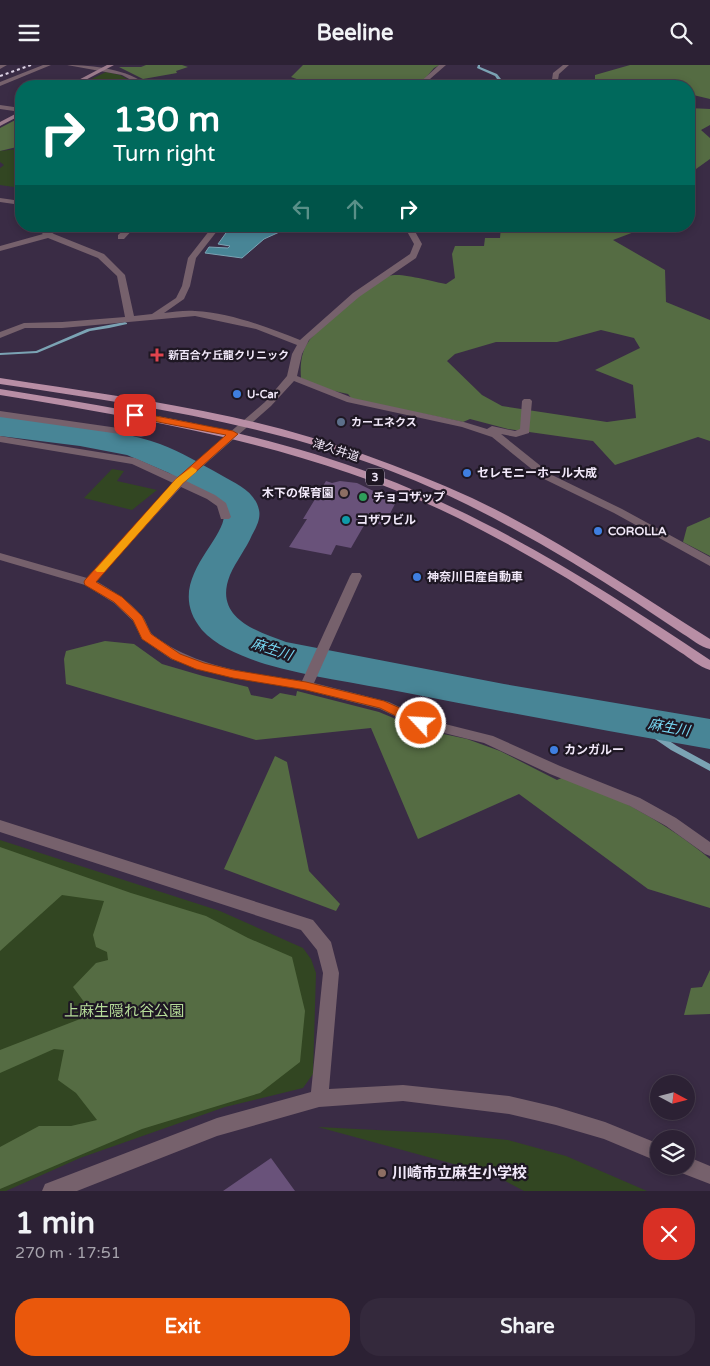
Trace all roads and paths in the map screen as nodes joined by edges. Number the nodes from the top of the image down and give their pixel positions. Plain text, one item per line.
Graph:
1 (4, 65) edge
2 (48, 65) edge
3 (70, 65) edge
4 (112, 65) edge
5 (443, 65) edge
6 (566, 65) edge
7 (0, 67) edge
8 (100, 70) junction
9 (81, 80) edge
10 (135, 80) edge
11 (425, 80) edge
12 (555, 80) edge
13 (0, 84) edge
14 (0, 107) edge
15 (15, 110) edge
16 (15, 115) edge
17 (0, 124) edge
18 (0, 200) edge
19 (15, 202) edge
20 (45, 232) edge
21 (126, 232) edge
22 (212, 232) edge
23 (412, 232) edge
24 (49, 235) junction
25 (121, 237) dead end
26 (0, 248) edge
27 (156, 315) junction
28 (130, 318) junction
29 (0, 335) edge
30 (302, 343) junction
31 (292, 377) junction
32 (0, 381) edge
33 (0, 392) edge
34 (527, 401) dead end
35 (0, 414) edge
36 (155, 418) junction
37 (245, 424) junction
38 (464, 425) junction
39 (233, 434) junction
40 (0, 439) edge
41 (182, 479) junction
42 (225, 517) dead end
43 (0, 556) edge
44 (710, 562) edge
45 (356, 576) dead end
46 (89, 582) junction
47 (710, 645) edge
48 (710, 666) edge
49 (306, 686) junction
50 (0, 826) edge
51 (710, 850) edge
52 (318, 1098) junction
53 (650, 1149) edge
54 (695, 1169) edge
55 (710, 1175) edge
56 (52, 1191) edge

1 - 7 street
2 - 13 street
3 - 8 street
4 - 8 street
5 - 11 street
6 - 12 street
8 - 9 street
8 - 10 street
14 - 15 street
16 - 17 street
18 - 19 street
20 - 24 street
21 - 25 street
22 - 27 street
23 - 30 street
24 - 26 street
24 - 28 street
27 - 28 street
27 - 30 street
28 - 29 street
30 - 31 street
31 - 37 street
31 - 38 street
32 - 37 main road, 津久井道 / 3
33 - 36 main road, 津久井道 / 3
34 - 38 street
35 - 36 street
36 - 39 main road, 津久井道 / 3
37 - 39 street
37 - 47 main road, 津久井道 / 3
38 - 44 street
39 - 41 street
39 - 48 main road, 津久井道 / 3
40 - 41 street
41 - 42 street
41 - 46 street
43 - 46 street
45 - 49 street
46 - 49 street
49 - 51 street
50 - 52 street
52 - 53 street
52 - 56 street
54 - 55 street

